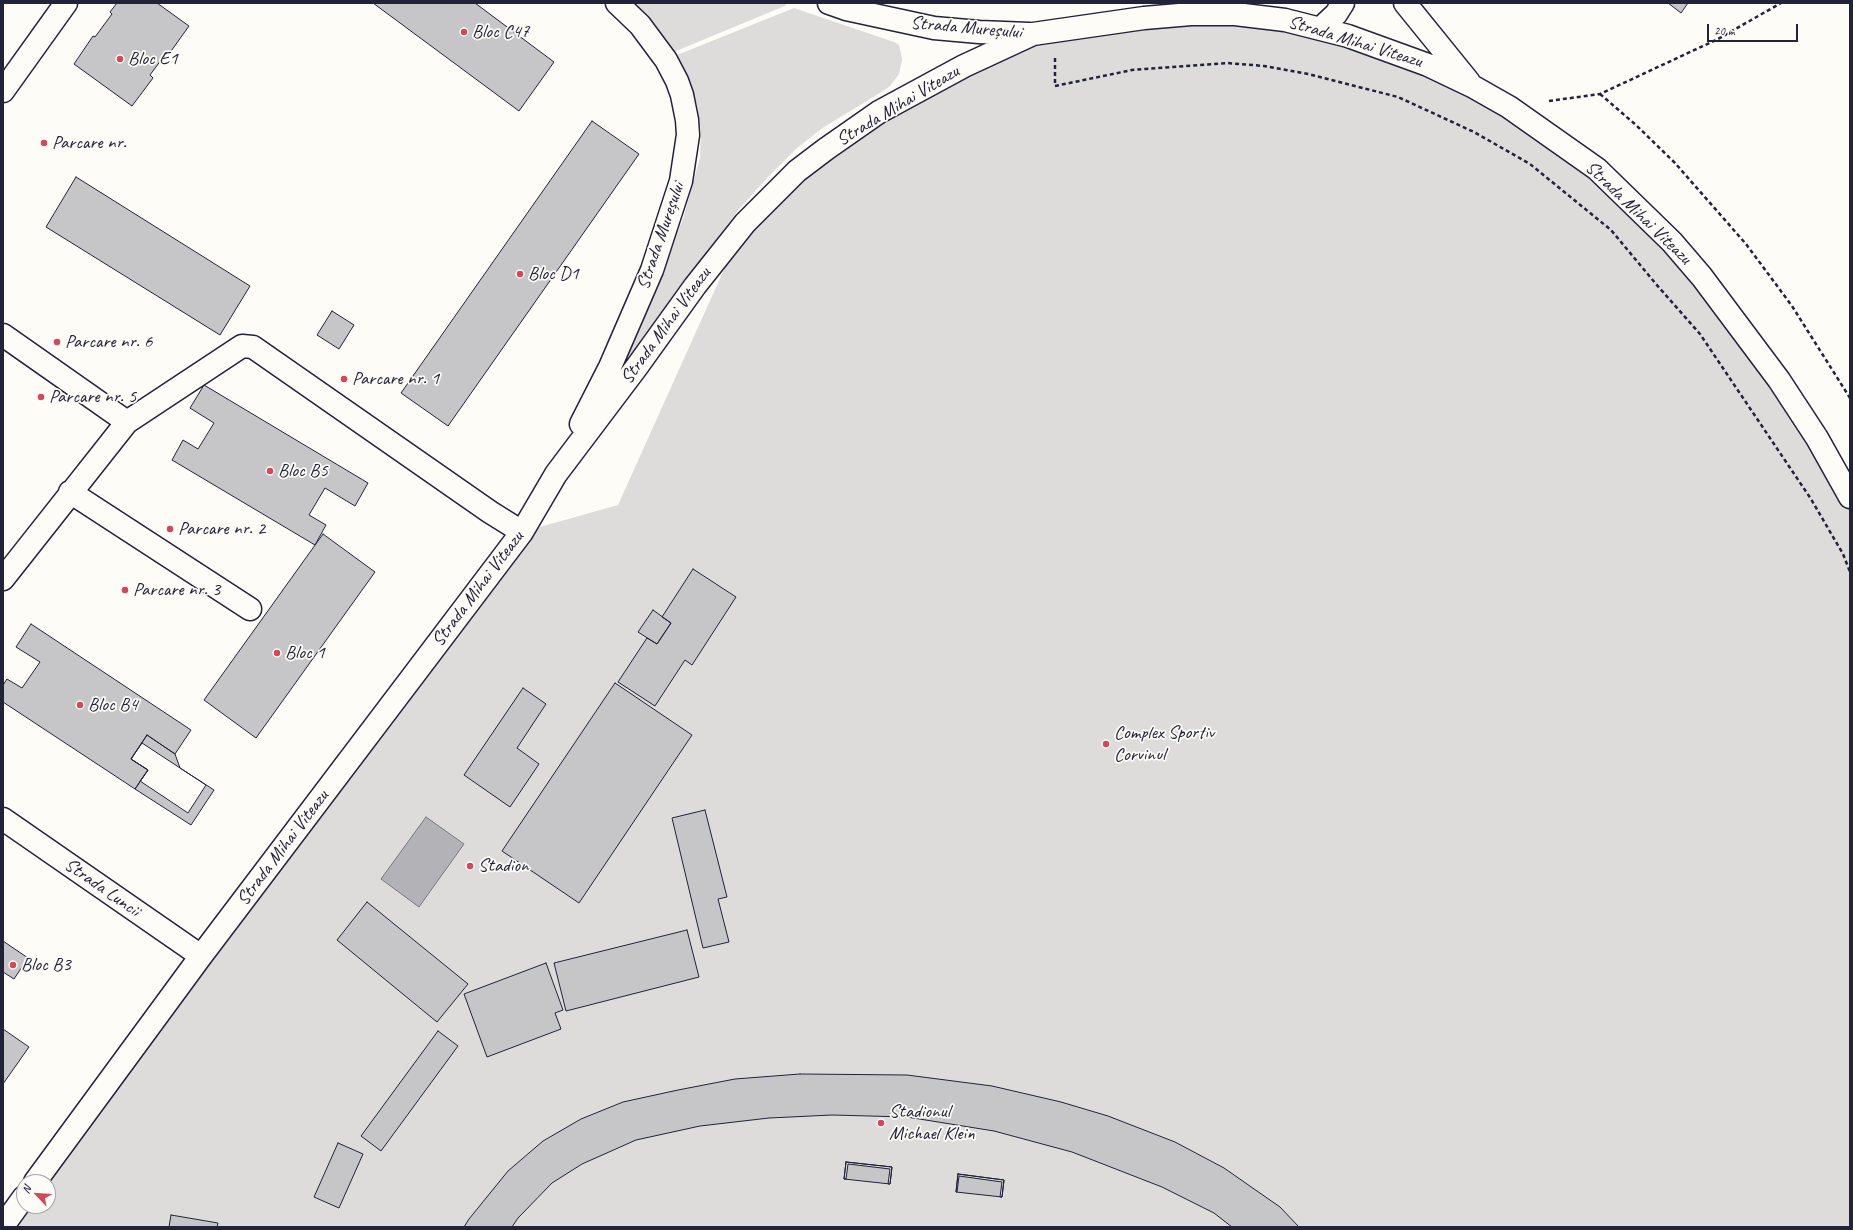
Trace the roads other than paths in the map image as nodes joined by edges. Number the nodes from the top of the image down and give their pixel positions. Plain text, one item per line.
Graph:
1 (66, 3) edge
2 (617, 3) edge
3 (829, 3) edge
4 (1343, 3) edge
5 (1406, 3) edge
6 (1321, 28) junction
7 (1033, 34) junction
8 (1472, 86) junction
9 (3, 91) edge
10 (3, 335) edge
11 (127, 422) junction
12 (556, 474) junction
13 (70, 492) junction
14 (1850, 497) edge
15 (522, 532) junction
16 (3, 579) edge
17 (250, 609) dead end
18 (3, 819) edge
19 (201, 956) junction
20 (41, 1174) edge
21 (16, 1208) edge
22 (3, 1226) edge

1 - 9 street
2 - 12 street, Strada Mureșului
3 - 7 street, Strada Mureșului
4 - 6 street
5 - 8 street
6 - 7 street, Strada Mihai Viteazu
6 - 8 street, Strada Mihai Viteazu
7 - 12 street, Strada Mihai Viteazu
8 - 14 street, Strada Mihai Viteazu
10 - 11 street
11 - 13 street
11 - 15 street
12 - 15 street, Strada Mihai Viteazu
13 - 16 street
13 - 17 street
15 - 19 street, Strada Mihai Viteazu
18 - 19 street, Strada Luncii
19 - 20 street, Strada Mihai Viteazu
21 - 22 street

